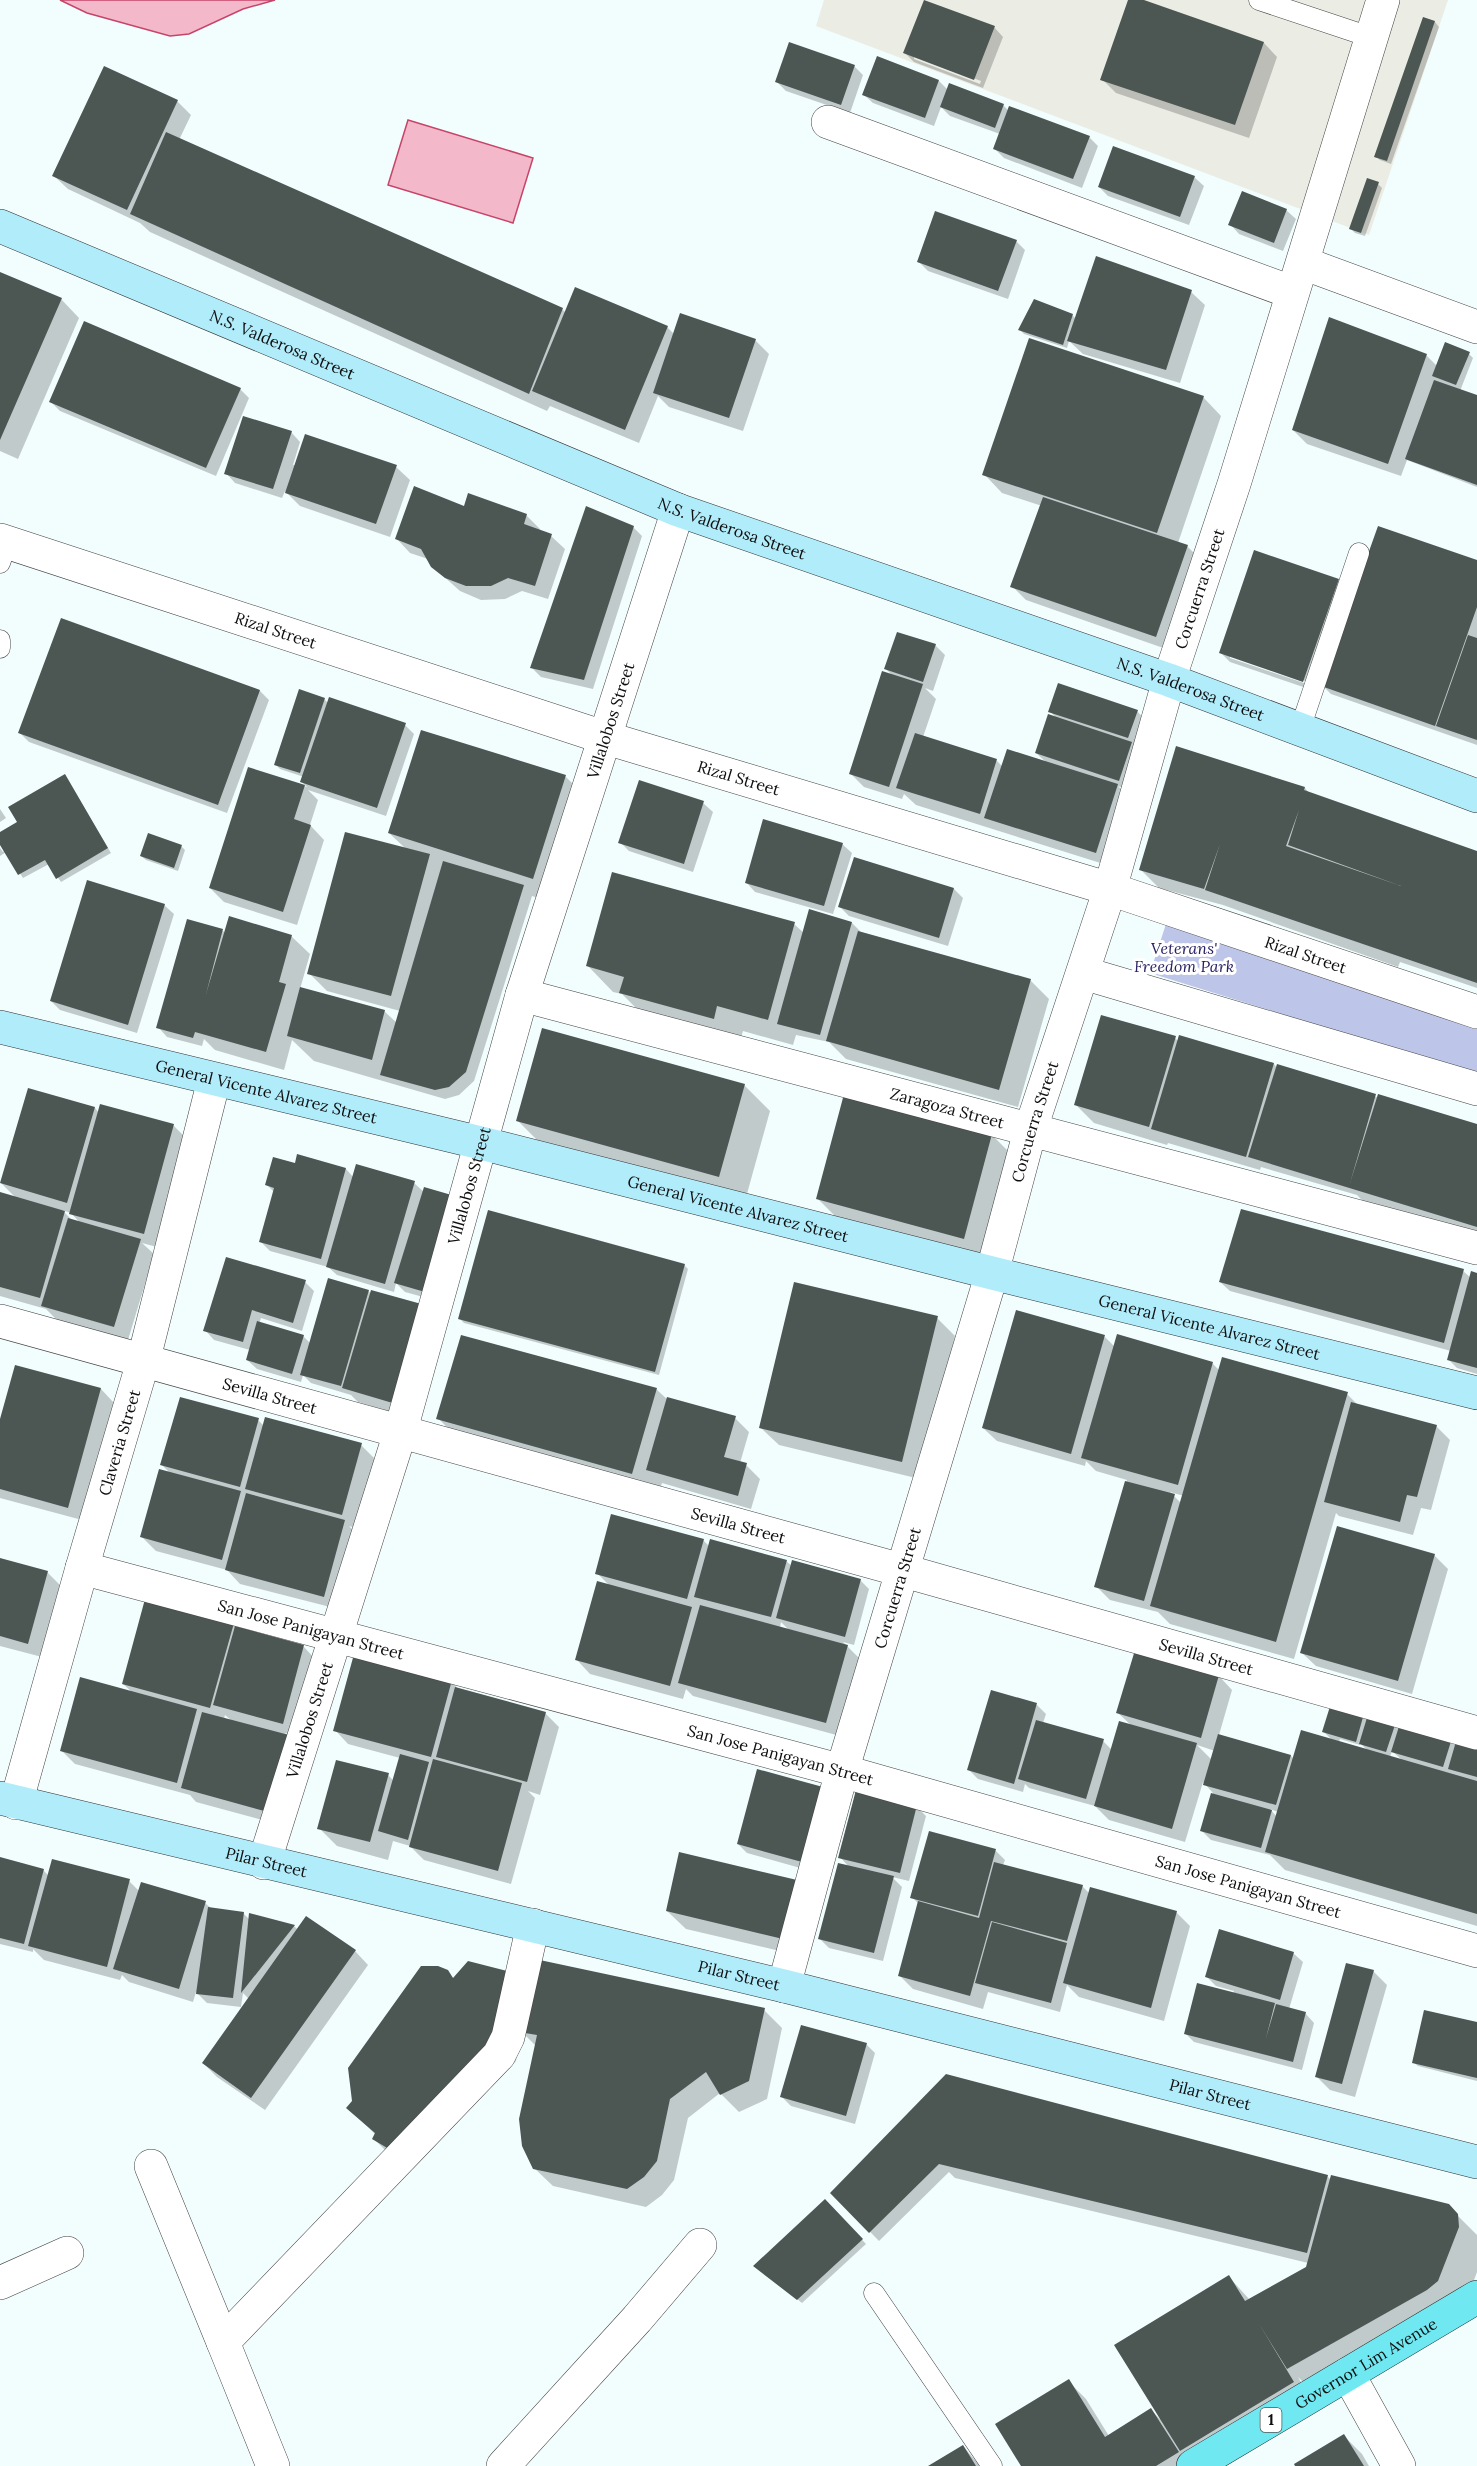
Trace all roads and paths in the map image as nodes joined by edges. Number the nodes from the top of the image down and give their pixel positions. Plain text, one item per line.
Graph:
1 (1259, 0) edge
2 (1383, 0) edge
3 (1370, 37) junction
4 (828, 122) dead end
5 (0, 226) edge
6 (1297, 277) junction
7 (1477, 327) edge
8 (678, 510) junction
9 (2, 549) edge
10 (1359, 553) dead end
11 (0, 640) edge
12 (0, 648) edge
13 (1169, 680) junction
14 (1300, 729) junction
15 (603, 737) junction
16 (1477, 796) edge
17 (1110, 889) junction
18 (1083, 972) junction
19 (522, 995) junction
20 (1477, 1012) edge
21 (0, 1027) edge
22 (214, 1080) junction
23 (1477, 1089) edge
24 (1030, 1131) junction
25 (481, 1143) junction
26 (1477, 1248) edge
27 (992, 1273) junction
28 (0, 1321) edge
29 (143, 1362) junction
30 (1477, 1393) edge
31 (400, 1433) junction
32 (82, 1568) junction
33 (901, 1570) junction
34 (336, 1635) junction
35 (1477, 1733) edge
36 (842, 1772) junction
37 (8, 1801) edge
38 (264, 1863) junction
39 (534, 1924) junction
40 (1477, 1951) edge
41 (784, 1986) junction
42 (1477, 2162) edge
43 (151, 2166) dead end
44 (700, 2245) dead end
45 (67, 2253) dead end
46 (0, 2283) edge
47 (874, 2293) dead end
48 (1477, 2297) edge
49 (223, 2342) junction
50 (1348, 2374) junction
51 (518, 2460) edge
52 (273, 2466) edge
53 (992, 2466) edge
54 (1193, 2466) edge
55 (1399, 2466) edge

1 - 3 lane
2 - 3 street, Corcuerra Street
3 - 6 street, Corcuerra Street
4 - 6 street
5 - 8 street, N.S. Valderosa Street
6 - 7 street
6 - 13 street, Corcuerra Street
8 - 13 street, N.S. Valderosa Street
8 - 15 street, Villalobos Street
9 - 15 street, Rizal Street
10 - 14 lane
11 - 12 lane
13 - 14 street, N.S. Valderosa Street
13 - 17 street, Corcuerra Street
14 - 16 street, N.S. Valderosa Street
15 - 17 street, Rizal Street
15 - 19 street, Villalobos Street
17 - 18 street, Corcuerra Street
17 - 20 street, Rizal Street
18 - 23 street
18 - 24 street, Corcuerra Street
19 - 24 street, Zaragoza Street
19 - 25 street, Villalobos Street
21 - 22 street, General Vicente Alvarez Street
22 - 25 street, General Vicente Alvarez Street
22 - 29 street, Claveria Street
24 - 26 street, Zaragoza Street
24 - 27 street, Corcuerra Street
25 - 27 street, General Vicente Alvarez Street
25 - 31 street, Villalobos Street
27 - 30 street, General Vicente Alvarez Street
27 - 33 street, Corcuerra Street
28 - 29 street, Sevilla Street
29 - 31 street, Sevilla Street
29 - 32 street, Claveria Street
31 - 33 street, Sevilla Street
31 - 34 street, Villalobos Street
32 - 34 street, San Jose Panigayan Street
32 - 37 street, Claveria Street
33 - 35 street, Sevilla Street
33 - 36 street, Corcuerra Street
34 - 36 street, San Jose Panigayan Street
34 - 38 street, Villalobos Street
36 - 40 street, San Jose Panigayan Street
36 - 41 street, Corcuerra Street
37 - 38 street, Pilar Street
38 - 39 street, Pilar Street
39 - 41 street, Pilar Street
39 - 49 street
41 - 42 street, Pilar Street
43 - 49 street
44 - 51 street
45 - 46 street
47 - 53 lane
48 - 50 main road, Governor Lim Avenue / 1
49 - 52 street
50 - 54 main road, Governor Lim Avenue / 1
50 - 55 street

